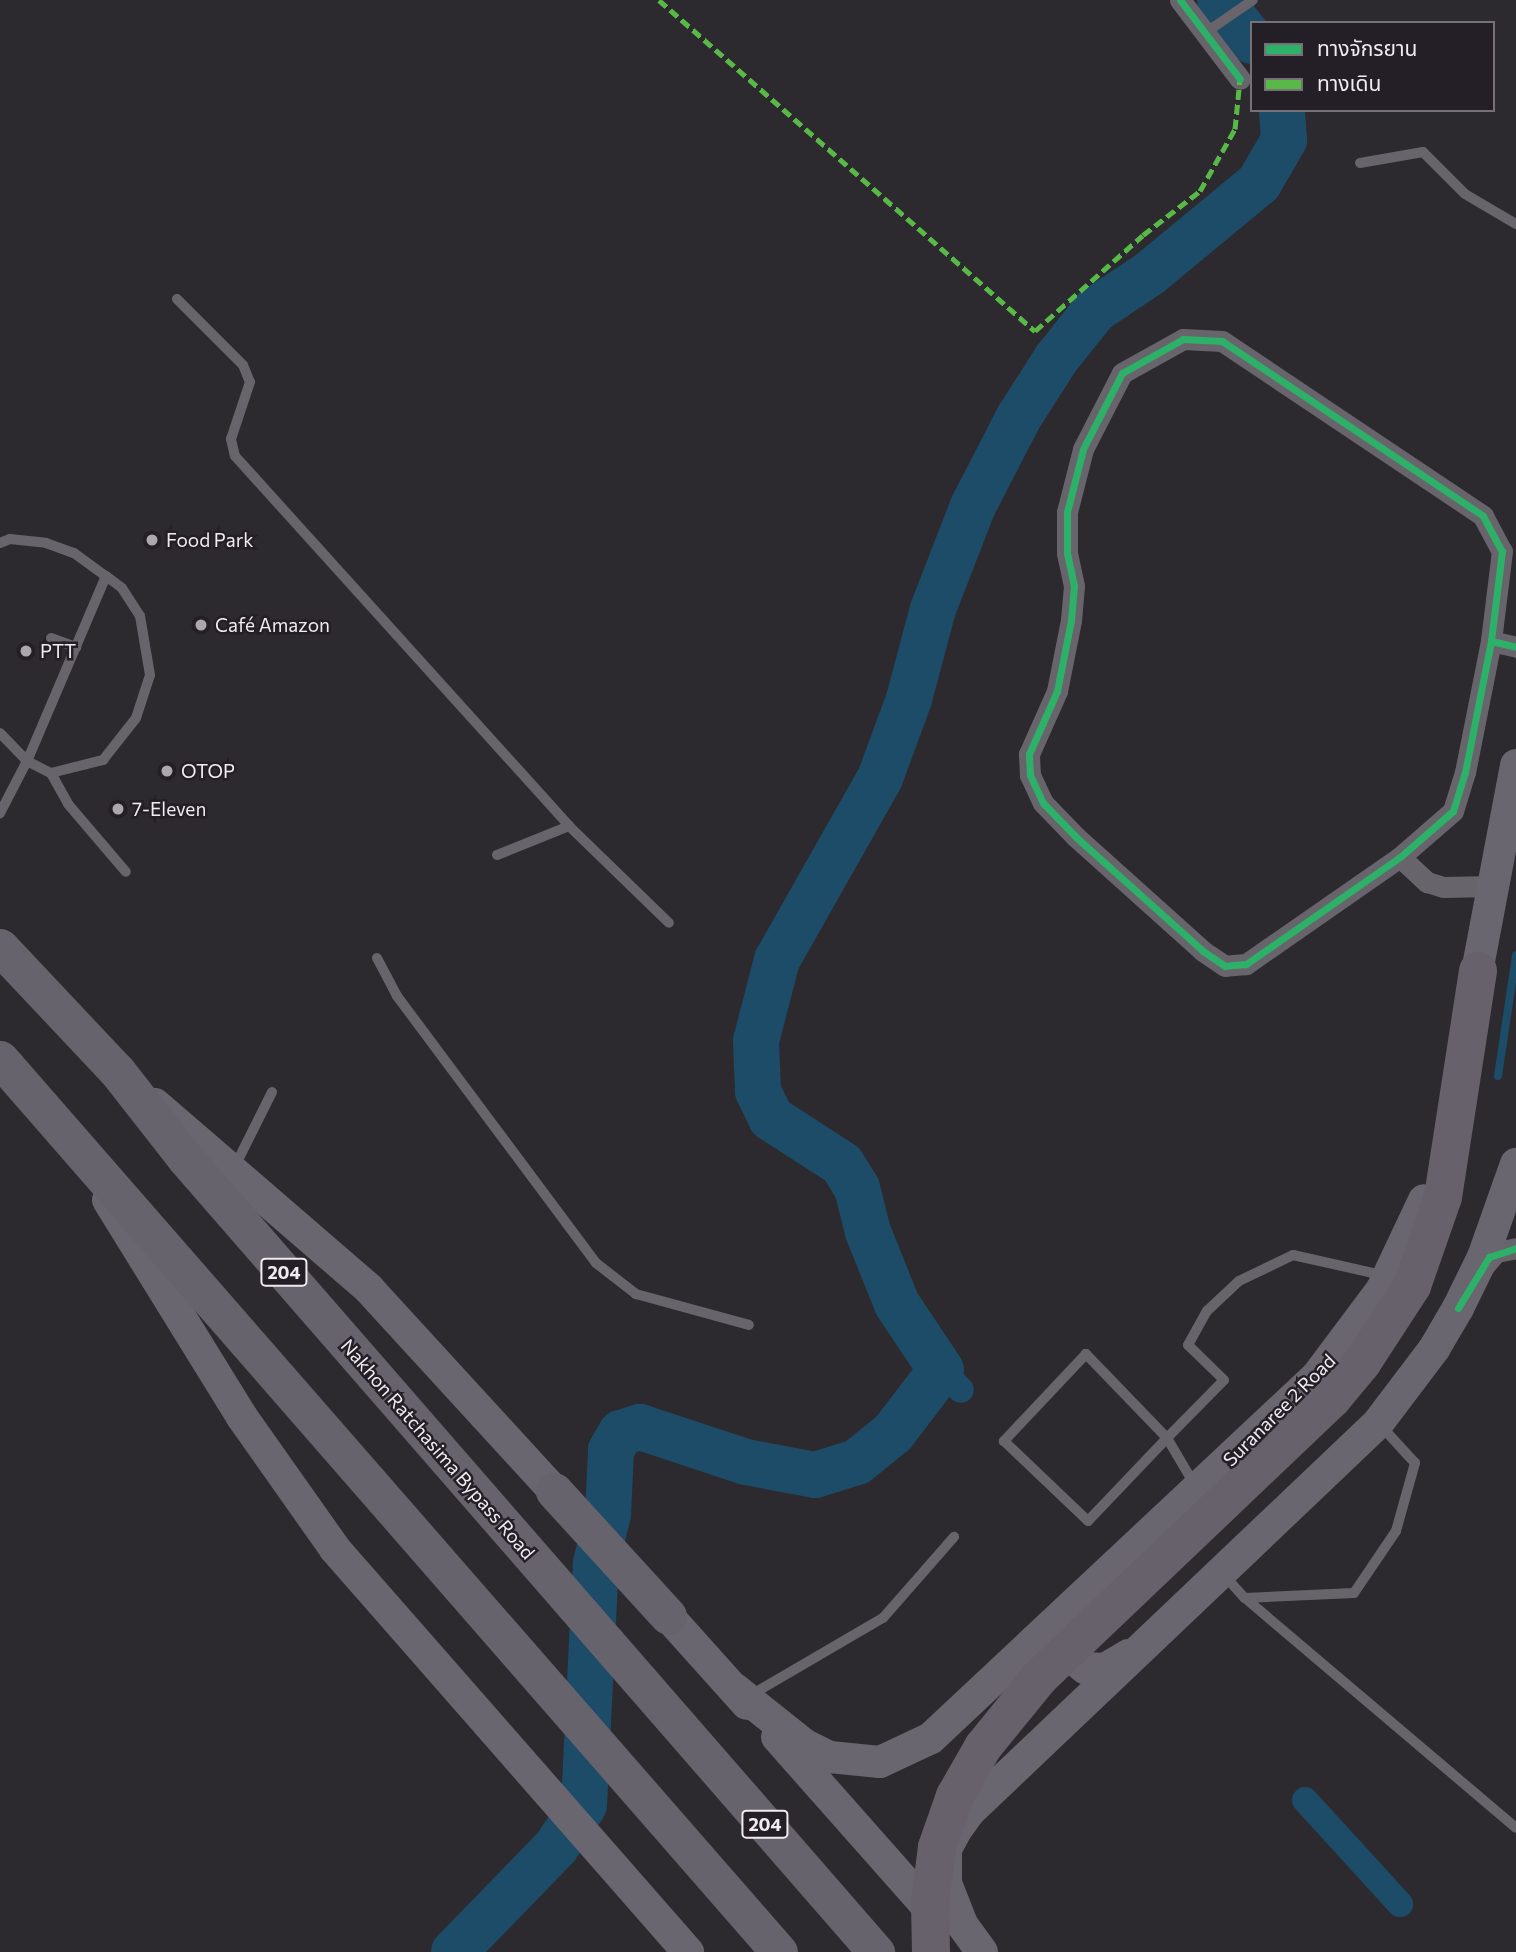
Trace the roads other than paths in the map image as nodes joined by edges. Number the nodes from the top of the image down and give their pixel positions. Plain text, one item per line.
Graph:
1 (1180, 0) edge
2 (1252, 0) edge
3 (1213, 28) junction
4 (1240, 79) dead end
5 (1360, 163) dead end
6 (1516, 224) edge
7 (177, 299) dead end
8 (0, 543) edge
9 (106, 576) junction
10 (51, 638) dead end
11 (1491, 641) junction
12 (76, 647) junction
13 (1516, 647) edge
14 (0, 733) edge
15 (27, 761) junction
16 (1516, 765) edge
17 (51, 773) junction
18 (0, 813) edge
19 (569, 826) junction
20 (496, 855) dead end
21 (1400, 857) junction
22 (127, 872) dead end
23 (1493, 886) junction
24 (669, 923) dead end
25 (0, 947) edge
26 (377, 958) dead end
27 (1478, 971) junction
28 (0, 1059) edge
29 (117, 1071) junction
30 (272, 1092) dead end
31 (66, 1133) junction
32 (1516, 1164) edge
33 (233, 1170) junction
34 (1516, 1248) edge
35 (1389, 1276) junction
36 (1458, 1308) junction
37 (749, 1325) dead end
38 (1378, 1423) junction
39 (1167, 1438) junction
40 (1197, 1489) junction
41 (554, 1491) joint
42 (954, 1538) dead end
43 (1223, 1573) junction
44 (1101, 1579) junction
45 (1245, 1598) junction
46 (668, 1616) joint
47 (1155, 1636) junction
48 (740, 1693) junction
49 (1516, 1828) edge
50 (688, 1952) edge
51 (779, 1952) edge
52 (876, 1952) edge
53 (931, 1952) edge
54 (968, 1952) edge
55 (982, 1952) edge

1 - 3 street
2 - 3 lane
3 - 4 street
5 - 6 lane
7 - 19 lane
8 - 9 lane
9 - 12 lane
9 - 17 lane
10 - 12 lane
11 - 13 street
11 - 21 street
11 - 21 street
12 - 15 lane
14 - 15 lane
15 - 17 lane
15 - 18 lane
16 - 23 main road, Suranaree 2 Road
17 - 22 lane
19 - 20 lane
19 - 24 lane
21 - 23 street
23 - 27 main road, Suranaree 2 Road
25 - 29 highway, Nakhon Ratchasima Bypass Road / 204
26 - 37 lane
27 - 35 main road, Suranaree 2 Road
27 - 53 highway
28 - 31 highway
29 - 33 main road
29 - 52 highway, Nakhon Ratchasima Bypass Road / 204
30 - 33 lane
31 - 50 main road
31 - 51 highway
32 - 36 main road
33 - 41 main road
34 - 36 street
35 - 39 lane
35 - 40 main road, Suranaree 2 Road
36 - 38 main road
38 - 43 main road
38 - 45 lane
39 - 39 lane
39 - 40 lane
40 - 44 main road, Suranaree 2 Road
41 - 46 highway
42 - 48 lane
43 - 45 lane
43 - 47 main road
44 - 47 main road
44 - 48 main road, Suranaree 2 Road
45 - 49 lane
46 - 48 main road
47 - 55 main road
48 - 54 main road

